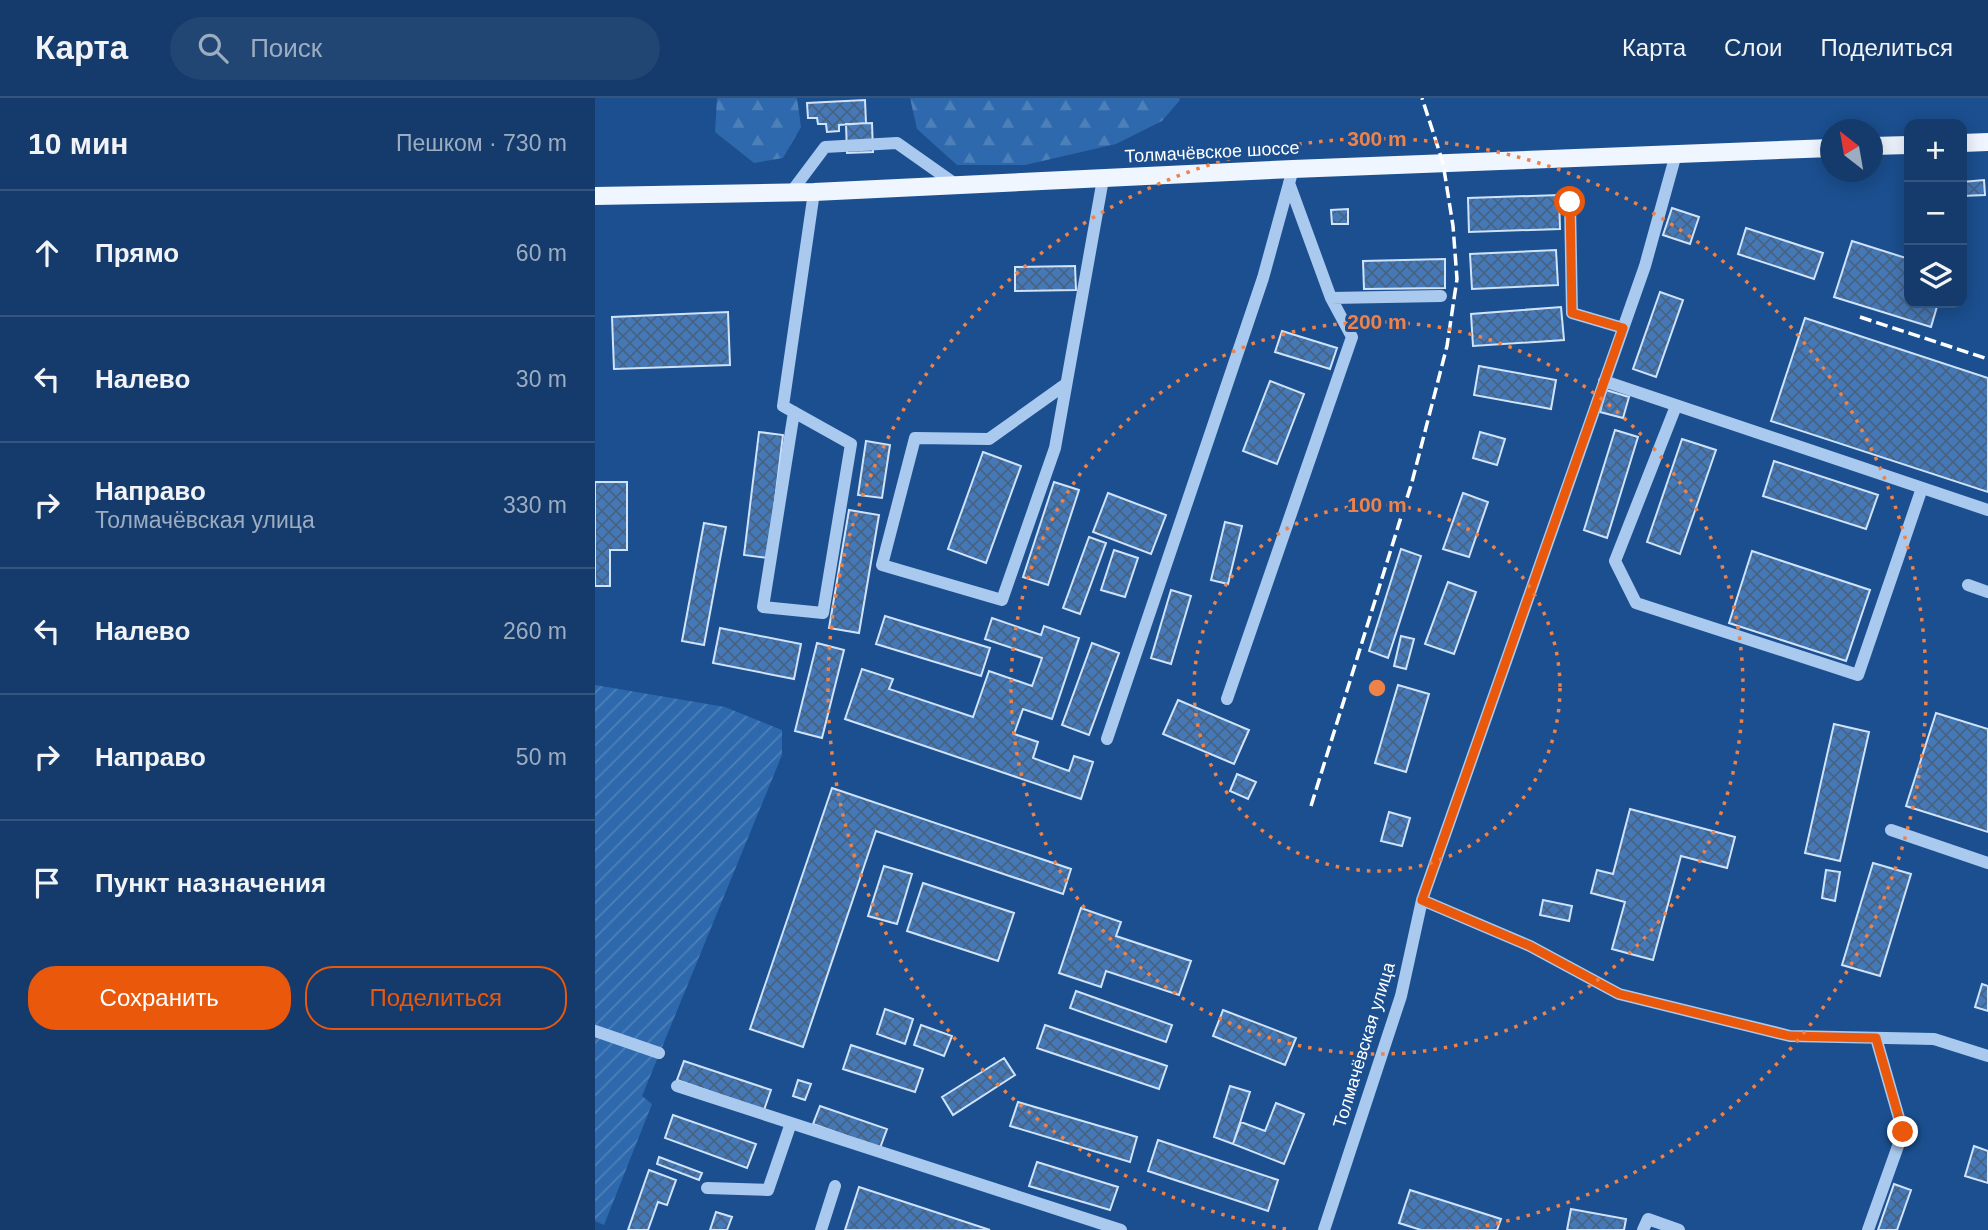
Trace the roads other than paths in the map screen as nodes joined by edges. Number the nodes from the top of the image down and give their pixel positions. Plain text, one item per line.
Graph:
1 (1988, 142) edge
2 (1967, 143) edge
3 (1904, 145) edge
4 (1883, 146) edge
5 (1820, 148) edge
6 (1676, 154) junction
7 (1291, 176) junction
8 (1103, 179) junction
9 (958, 186) junction
10 (792, 191) junction
11 (814, 192) junction
12 (595, 196) edge
13 (1570, 202) dead end
14 (1441, 296) dead end
15 (1331, 298) junction
16 (1623, 328) junction
17 (1604, 381) junction
18 (1066, 384) junction
19 (1676, 406) junction
20 (794, 412) junction
21 (1922, 488) junction
22 (1988, 510) edge
23 (1968, 585) dead end
24 (1988, 592) edge
25 (1227, 699) dead end
26 (1107, 739) dead end
27 (1891, 830) dead end
28 (1988, 863) edge
29 (1422, 900) junction
30 (595, 1031) edge
31 (1876, 1038) junction
32 (659, 1053) dead end
33 (1988, 1056) edge
34 (677, 1086) dead end
35 (791, 1123) junction
36 (835, 1186) dead end
37 (707, 1188) dead end
38 (821, 1230) edge
39 (1121, 1230) edge
40 (1324, 1230) edge
41 (1643, 1230) edge
42 (1679, 1230) edge
43 (1868, 1230) edge

1 - 2 main road
3 - 4 main road
5 - 6 main road, Толмачёвское шоссе
6 - 7 main road, Толмачёвское шоссе
6 - 16 street, Толмачёвская улица
7 - 8 main road, Толмачёвское шоссе
7 - 15 street
7 - 26 street
8 - 9 main road, Толмачёвское шоссе
8 - 18 street
9 - 10 street
9 - 11 main road, Толмачёвское шоссе
10 - 11 main road, Толмачёвское шоссе
10 - 12 main road, Толмачёвское шоссе
11 - 20 street
13 - 16 street
14 - 15 street
15 - 25 street
16 - 17 street, Толмачёвская улица
17 - 19 street
17 - 29 street, Толмачёвская улица
18 - 18 street
19 - 21 street
19 - 21 street
20 - 20 street
21 - 22 street
23 - 24 street
27 - 28 street
29 - 31 street
29 - 40 street, Толмачёвская улица
30 - 32 street
31 - 33 street
31 - 43 street
34 - 35 street
35 - 37 street
35 - 39 street
36 - 38 street
41 - 42 street

